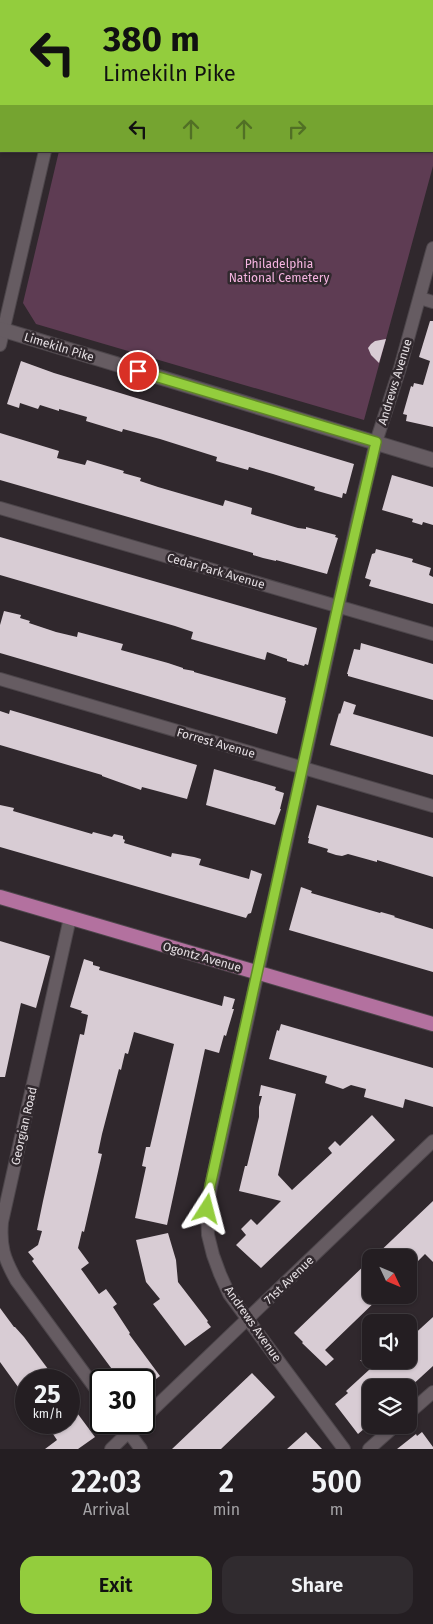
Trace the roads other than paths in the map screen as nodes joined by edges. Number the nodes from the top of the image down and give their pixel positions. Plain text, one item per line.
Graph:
1 (45, 152) edge
2 (433, 248) edge
3 (420, 298) junction
4 (433, 302) edge
5 (1, 331) edge
6 (0, 345) edge
7 (376, 442) junction
8 (433, 460) edge
9 (0, 508) edge
10 (338, 606) junction
11 (433, 634) edge
12 (0, 679) edge
13 (302, 768) junction
14 (433, 806) edge
15 (0, 897) edge
16 (70, 918) junction
17 (257, 973) junction
18 (433, 1024) edge
19 (433, 1141) edge
20 (248, 1319) junction
21 (90, 1381) edge
22 (433, 1392) edge
23 (417, 1406) edge
24 (155, 1408) edge
25 (121, 1434) edge
26 (130, 1434) edge
27 (386, 1434) edge
28 (111, 1449) edge
29 (141, 1449) edge
30 (344, 1449) edge
31 (369, 1449) edge

1 - 5 street
2 - 3 street, Andrews Avenue
3 - 4 street
3 - 7 street, Andrews Avenue
5 - 6 street
5 - 7 street, Limekiln Pike
7 - 8 street, Limekiln Pike
7 - 10 street, Andrews Avenue
9 - 10 street, Cedar Park Avenue
10 - 11 street, Cedar Park Avenue
10 - 13 street, Andrews Avenue
12 - 13 street, Forrest Avenue
13 - 14 street, Forrest Avenue
13 - 17 street, Andrews Avenue
15 - 16 main road, Ogontz Avenue
16 - 17 main road, Ogontz Avenue
16 - 21 street, Georgian Road
17 - 18 main road, Ogontz Avenue
17 - 20 street, Andrews Avenue
19 - 20 street, 71st Avenue
20 - 24 street, 71st Avenue
20 - 30 street, Andrews Avenue
22 - 23 street
25 - 28 street
26 - 29 street
27 - 31 street

